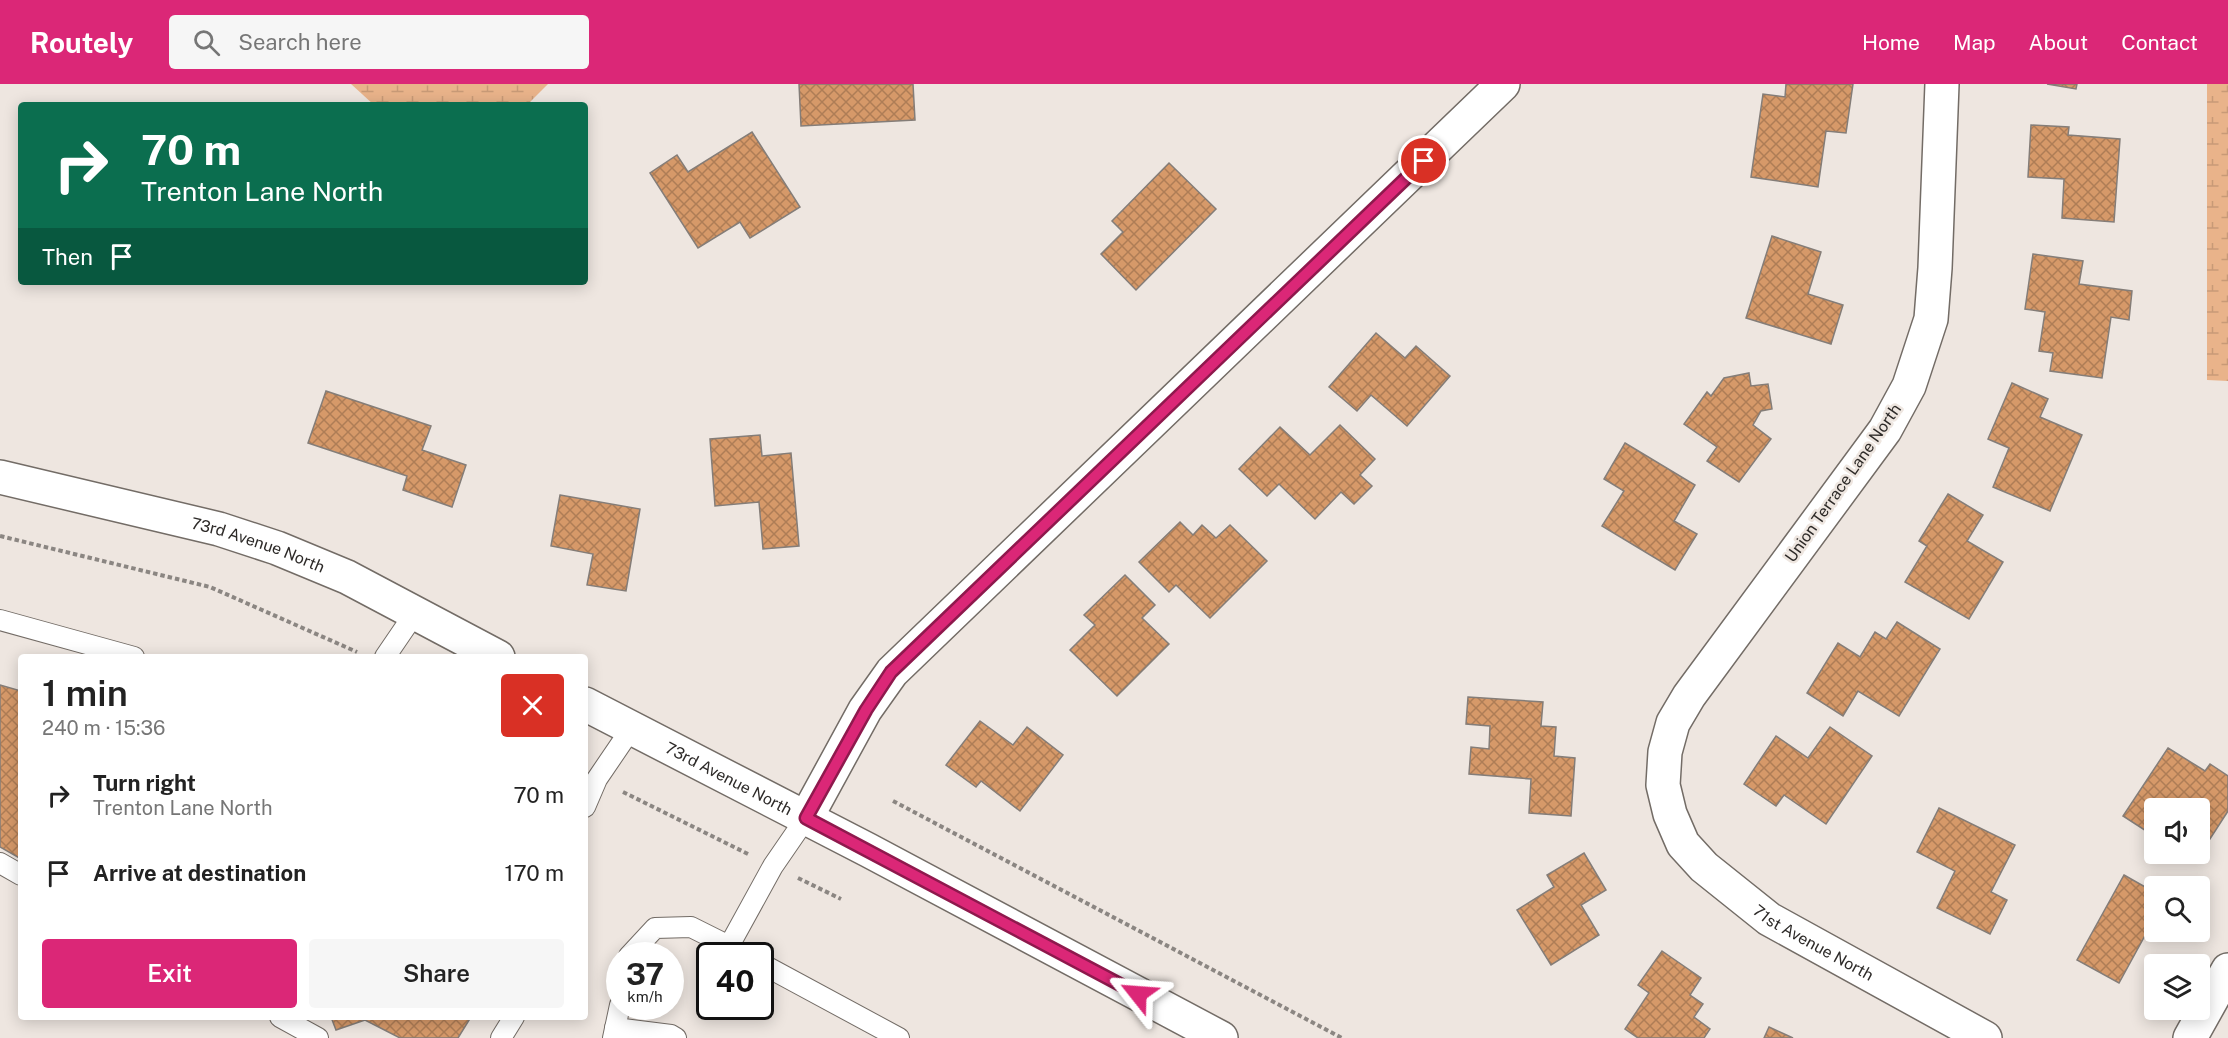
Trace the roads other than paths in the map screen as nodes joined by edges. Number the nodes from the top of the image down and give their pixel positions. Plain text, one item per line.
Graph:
1 (1503, 84) edge
2 (1942, 84) edge
3 (0, 477) edge
4 (415, 613) junction
5 (0, 620) edge
6 (123, 654) edge
7 (387, 654) edge
8 (492, 654) edge
9 (588, 706) edge
10 (631, 729) junction
11 (588, 800) edge
12 (1670, 814) joint
13 (806, 818) junction
14 (0, 863) edge
15 (18, 873) edge
16 (642, 942) edge
17 (721, 942) edge
18 (731, 942) edge
19 (2228, 970) edge
20 (774, 971) edge
21 (285, 1020) edge
22 (512, 1020) edge
23 (614, 1033) edge
24 (318, 1038) edge
25 (501, 1038) edge
26 (676, 1038) edge
27 (899, 1038) edge
28 (1221, 1038) edge
29 (1985, 1038) edge
30 (2190, 1038) edge

1 - 13 street
2 - 12 street, Union Terrace Lane North
3 - 4 street, 73rd Avenue North
4 - 7 lane
4 - 8 street, 73rd Avenue North
5 - 6 lane
9 - 10 street, 73rd Avenue North
10 - 11 lane
10 - 13 street, 73rd Avenue North
12 - 29 street, 71st Avenue North
13 - 18 lane
13 - 28 street, 73rd Avenue North
14 - 15 lane
16 - 17 lane
19 - 30 street
20 - 27 lane
21 - 24 lane
22 - 25 lane
23 - 26 lane

